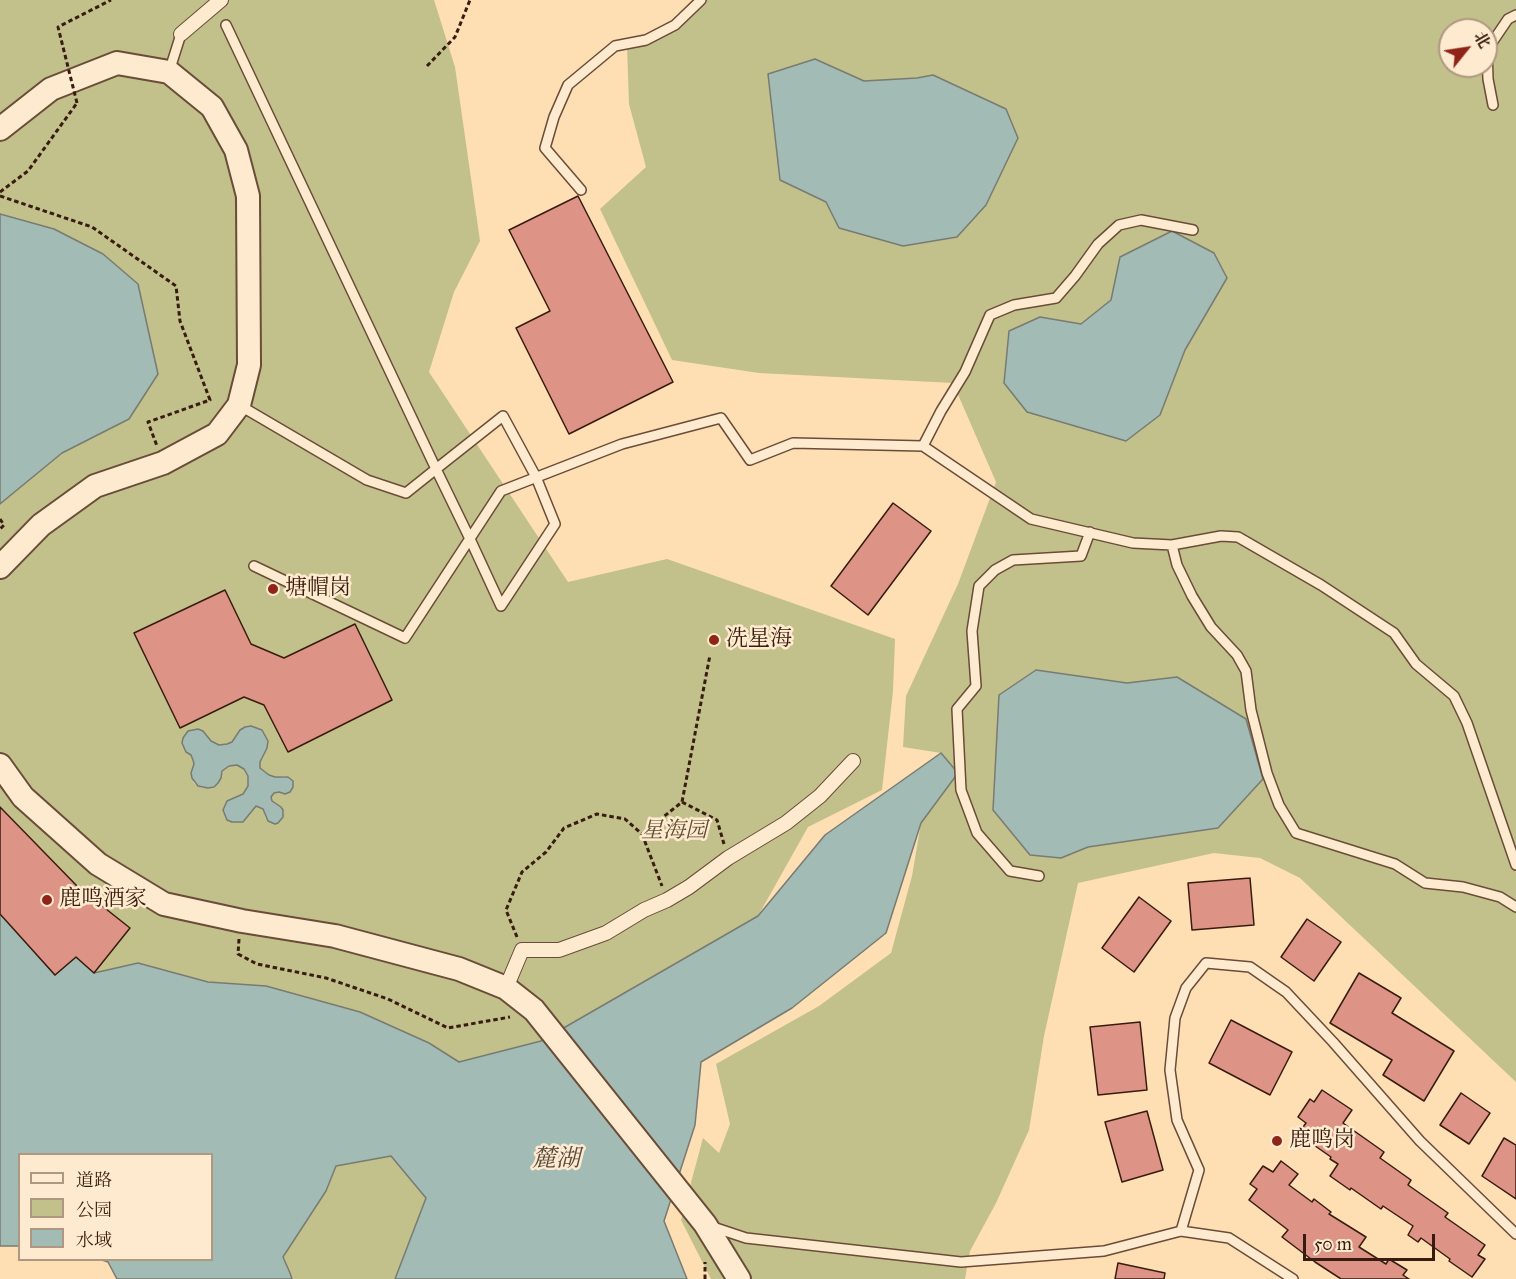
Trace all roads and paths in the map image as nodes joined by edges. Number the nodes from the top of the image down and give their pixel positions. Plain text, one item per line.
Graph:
1 (111, 0) edge
2 (221, 0) edge
3 (470, 0) edge
4 (701, 0) edge
5 (1516, 15) edge
6 (225, 25) dead end
7 (181, 34) joint
8 (427, 66) dead end
9 (169, 72) junction
10 (1493, 105) dead end
11 (0, 129) edge
12 (581, 190) dead end
13 (0, 194) edge
14 (1193, 230) dead end
15 (239, 405) junction
16 (923, 446) junction
17 (163, 463) junction
18 (436, 469) junction
19 (536, 477) junction
20 (0, 519) edge
21 (0, 529) edge
22 (1090, 532) junction
23 (470, 539) junction
24 (1172, 545) junction
25 (254, 566) dead end
26 (0, 567) edge
27 (710, 655) dead end
28 (853, 761) dead end
29 (0, 765) edge
30 (682, 802) junction
31 (642, 834) junction
32 (728, 858) junction
33 (1516, 865) edge
34 (1039, 876) dead end
35 (667, 900) junction
36 (1516, 907) edge
37 (242, 921) junction
38 (522, 950) junction
39 (506, 988) junction
40 (534, 1010) junction
41 (705, 1224) junction
42 (1181, 1231) junction
43 (1516, 1234) edge
44 (739, 1279) edge
45 (1293, 1279) edge

1 - 13 path, bridge
2 - 7 street
3 - 8 path
4 - 12 lane
5 - 10 lane
6 - 18 lane
7 - 9 lane
9 - 11 street
9 - 15 street
13 - 17 path
14 - 16 lane
15 - 17 street
15 - 18 lane
16 - 19 lane
16 - 22 lane
17 - 26 street
18 - 19 lane
18 - 23 lane
19 - 23 lane
19 - 23 lane
20 - 21 path
22 - 24 lane
22 - 34 lane
23 - 25 lane
24 - 33 lane
24 - 36 lane
27 - 30 path
28 - 32 street
29 - 37 street
30 - 31 path
30 - 32 path
31 - 35 path
31 - 38 path
32 - 35 street
35 - 38 street
37 - 39 street
37 - 40 path
38 - 39 street
39 - 40 street
40 - 41 street
41 - 42 lane
41 - 44 street
42 - 43 lane
42 - 45 lane

